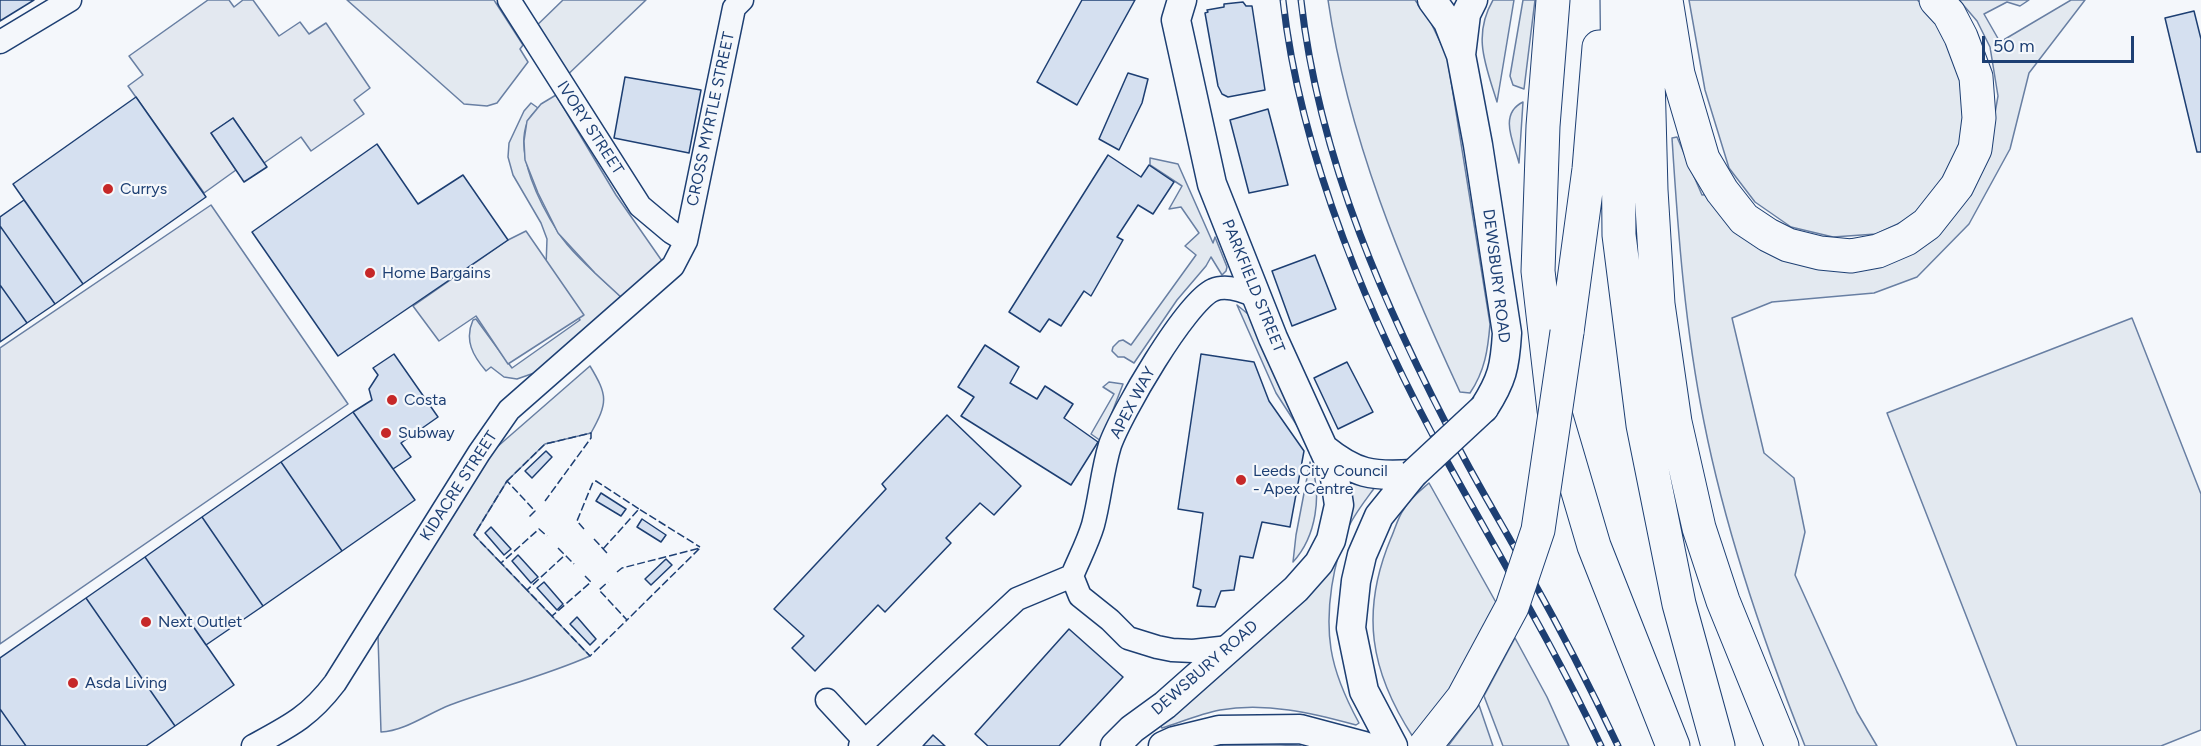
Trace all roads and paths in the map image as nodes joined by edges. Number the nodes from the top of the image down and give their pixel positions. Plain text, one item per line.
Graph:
1 (70, 0) edge
2 (509, 0) edge
3 (741, 0) edge
4 (1432, 0) edge
5 (1473, 0) edge
6 (1553, 0) edge
7 (1602, 0) edge
8 (1617, 0) edge
9 (1646, 0) edge
10 (1666, 0) edge
11 (1936, 0) edge
12 (1177, 7) edge
13 (0, 42) edge
14 (1461, 55) junction
15 (686, 242) junction
16 (1257, 297) junction
17 (1323, 448) junction
18 (1413, 474) junction
19 (1319, 563) joint
20 (1072, 576) junction
21 (1229, 647) junction
22 (826, 700) dead end
23 (862, 744) edge
24 (253, 746) edge
25 (1115, 746) edge
26 (1163, 746) edge
27 (1364, 746) edge
28 (1393, 746) edge
29 (1425, 746) edge
30 (1672, 746) edge
31 (1718, 746) edge
32 (1782, 746) edge

1 - 13 street
2 - 15 street, IVORY STREET
3 - 15 street, CROSS MYRTLE STREET
4 - 14 main road
5 - 14 main road, DEWSBURY ROAD
6 - 30 highway
7 - 29 highway, bridge
8 - 31 highway
9 - 32 highway
10 - 11 highway
12 - 16 main road, PARKFIELD STREET
14 - 18 main road, DEWSBURY ROAD, bridge
15 - 24 street, KIDACRE STREET
16 - 17 main road, PARKFIELD STREET
16 - 20 street, APEX WAY
17 - 18 main road
17 - 19 main road, PARKFIELD STREET
18 - 28 main road, DEWSBURY ROAD
19 - 21 main road, DEWSBURY ROAD
20 - 21 street
20 - 23 street
21 - 25 main road, DEWSBURY ROAD
22 - 23 street
26 - 27 main road

